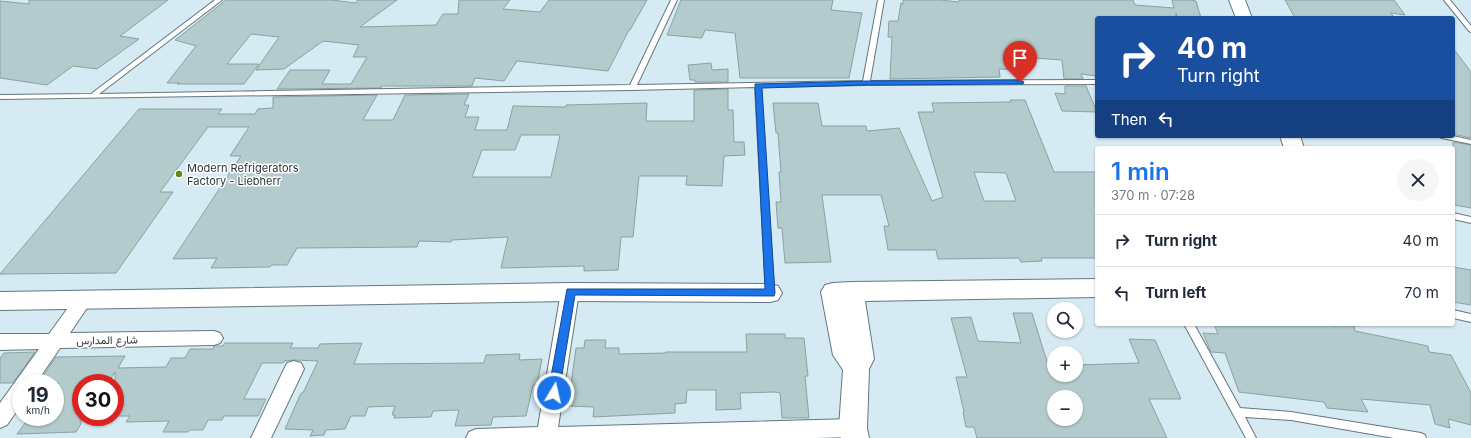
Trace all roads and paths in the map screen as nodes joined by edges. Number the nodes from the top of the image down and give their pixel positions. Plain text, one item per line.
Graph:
1 (219, 0) edge
2 (674, 0) edge
3 (881, 0) edge
4 (1237, 0) edge
5 (1447, 0) edge
6 (1243, 16) edge
7 (1471, 30) edge
8 (1095, 82) edge
9 (866, 83) junction
10 (758, 86) junction
11 (632, 88) junction
12 (93, 95) junction
13 (0, 97) edge
14 (1452, 138) edge
15 (1471, 142) edge
16 (1455, 216) edge
17 (1471, 220) edge
18 (1095, 288) edge
19 (570, 292) junction
20 (770, 293) joint
21 (84, 299) junction
22 (0, 301) edge
23 (1455, 314) edge
24 (1471, 318) edge
25 (1190, 326) edge
26 (214, 338) dead end
27 (55, 340) junction
28 (0, 342) edge
29 (294, 369) dead end
30 (31, 374) edge
31 (12, 402) edge
32 (1237, 412) junction
33 (0, 419) edge
34 (854, 433) edge
35 (546, 437) edge
36 (261, 438) edge
37 (476, 438) edge
38 (1251, 438) edge
39 (1421, 438) edge

1 - 12 lane
2 - 11 lane
3 - 9 lane
4 - 6 street
5 - 7 lane
8 - 9 lane
9 - 10 lane
10 - 11 lane
10 - 20 lane
11 - 12 lane
12 - 13 lane
14 - 15 lane
16 - 17 lane
18 - 34 street
19 - 20 street
19 - 21 street
19 - 35 street
21 - 22 street
21 - 27 street
23 - 24 lane
25 - 32 lane
26 - 27 street, شارع المدارس
27 - 28 street, شارع المدارس
27 - 30 street
29 - 36 street
31 - 33 street
32 - 38 lane
32 - 39 lane
34 - 35 street
35 - 37 street

